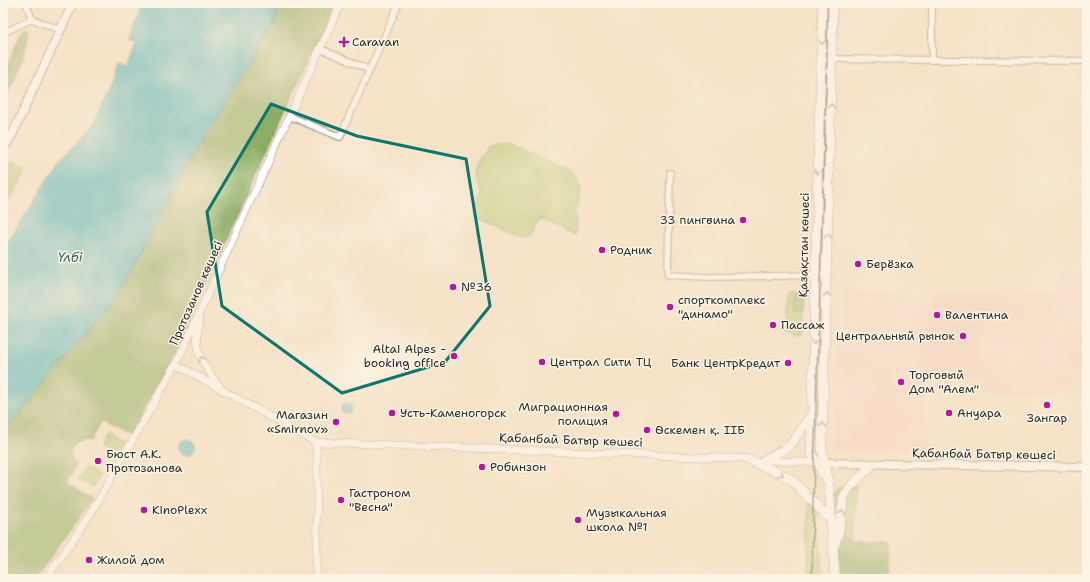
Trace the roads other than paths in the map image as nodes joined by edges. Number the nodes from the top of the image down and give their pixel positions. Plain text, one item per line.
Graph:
1 (26, 3) edge
2 (73, 3) edge
3 (341, 3) edge
4 (399, 3) edge
5 (823, 3) edge
6 (833, 3) edge
7 (932, 3) edge
8 (32, 19) junction
9 (61, 30) junction
10 (3, 33) edge
11 (321, 49) junction
12 (821, 59) junction
13 (832, 59) junction
14 (932, 60) junction
15 (1087, 61) edge
16 (370, 70) junction
17 (289, 116) junction
18 (819, 127) junction
19 (830, 128) junction
20 (3, 150) edge
21 (670, 173) dead end
22 (816, 275) junction
23 (827, 275) junction
24 (201, 308) junction
25 (176, 364) junction
26 (224, 391) junction
27 (812, 414) junction
28 (315, 442) junction
29 (745, 459) junction
30 (764, 460) junction
31 (821, 463) junction
32 (876, 465) junction
33 (1087, 467) edge
34 (830, 519) junction
35 (833, 550) junction
36 (46, 579) edge
37 (316, 579) edge
38 (835, 579) edge

1 - 8 street
2 - 9 main road
3 - 11 street, Протозанов көшесі
4 - 16 street
5 -> 12 main road, Қазақстан көшесі
6 - 13 main road, Қазақстан көшесі
7 - 14 street
8 - 9 street
8 - 10 street
9 - 20 main road
11 - 16 street
11 - 17 street, Протозанов көшесі
12 - 13 street
12 - 18 main road, Қазақстан көшесі
13 - 14 street
19 -> 13 main road, Қазақстан көшесі
14 - 15 street
16 - 17 street
17 - 24 street, Протозанов көшесі
18 - 19 main road
18 -> 22 main road, Қазақстан көшесі
23 -> 19 main road, Қазақстан көшесі
21 - 22 street
22 - 23 street
22 -> 27 main road, Қазақстан көшесі
31 -> 23 main road, Қазақстан көшесі
24 - 25 street, Протозанов көшесі
26 -> 24 street
25 - 26 street
25 - 36 street, Протозанов көшесі
26 - 28 street
27 - 30 main road
27 - 31 main road, Қазақстан көшесі
28 - 29 street, Қабанбай Батыр көшесі
28 - 37 street
29 - 30 street, Қабанбай Батыр көшесі
29 -> 34 main road
30 - 31 street, Қабанбай Батыр көшесі
31 - 32 main road, Қабанбай Батыр көшесі
31 - 34 main road, Қазақстан көшесі
32 - 33 main road, Қабанбай Батыр көшесі
35 -> 32 main road
34 - 35 main road, Қазақстан көшесі
35 - 38 main road, Қазақстан көшесі

